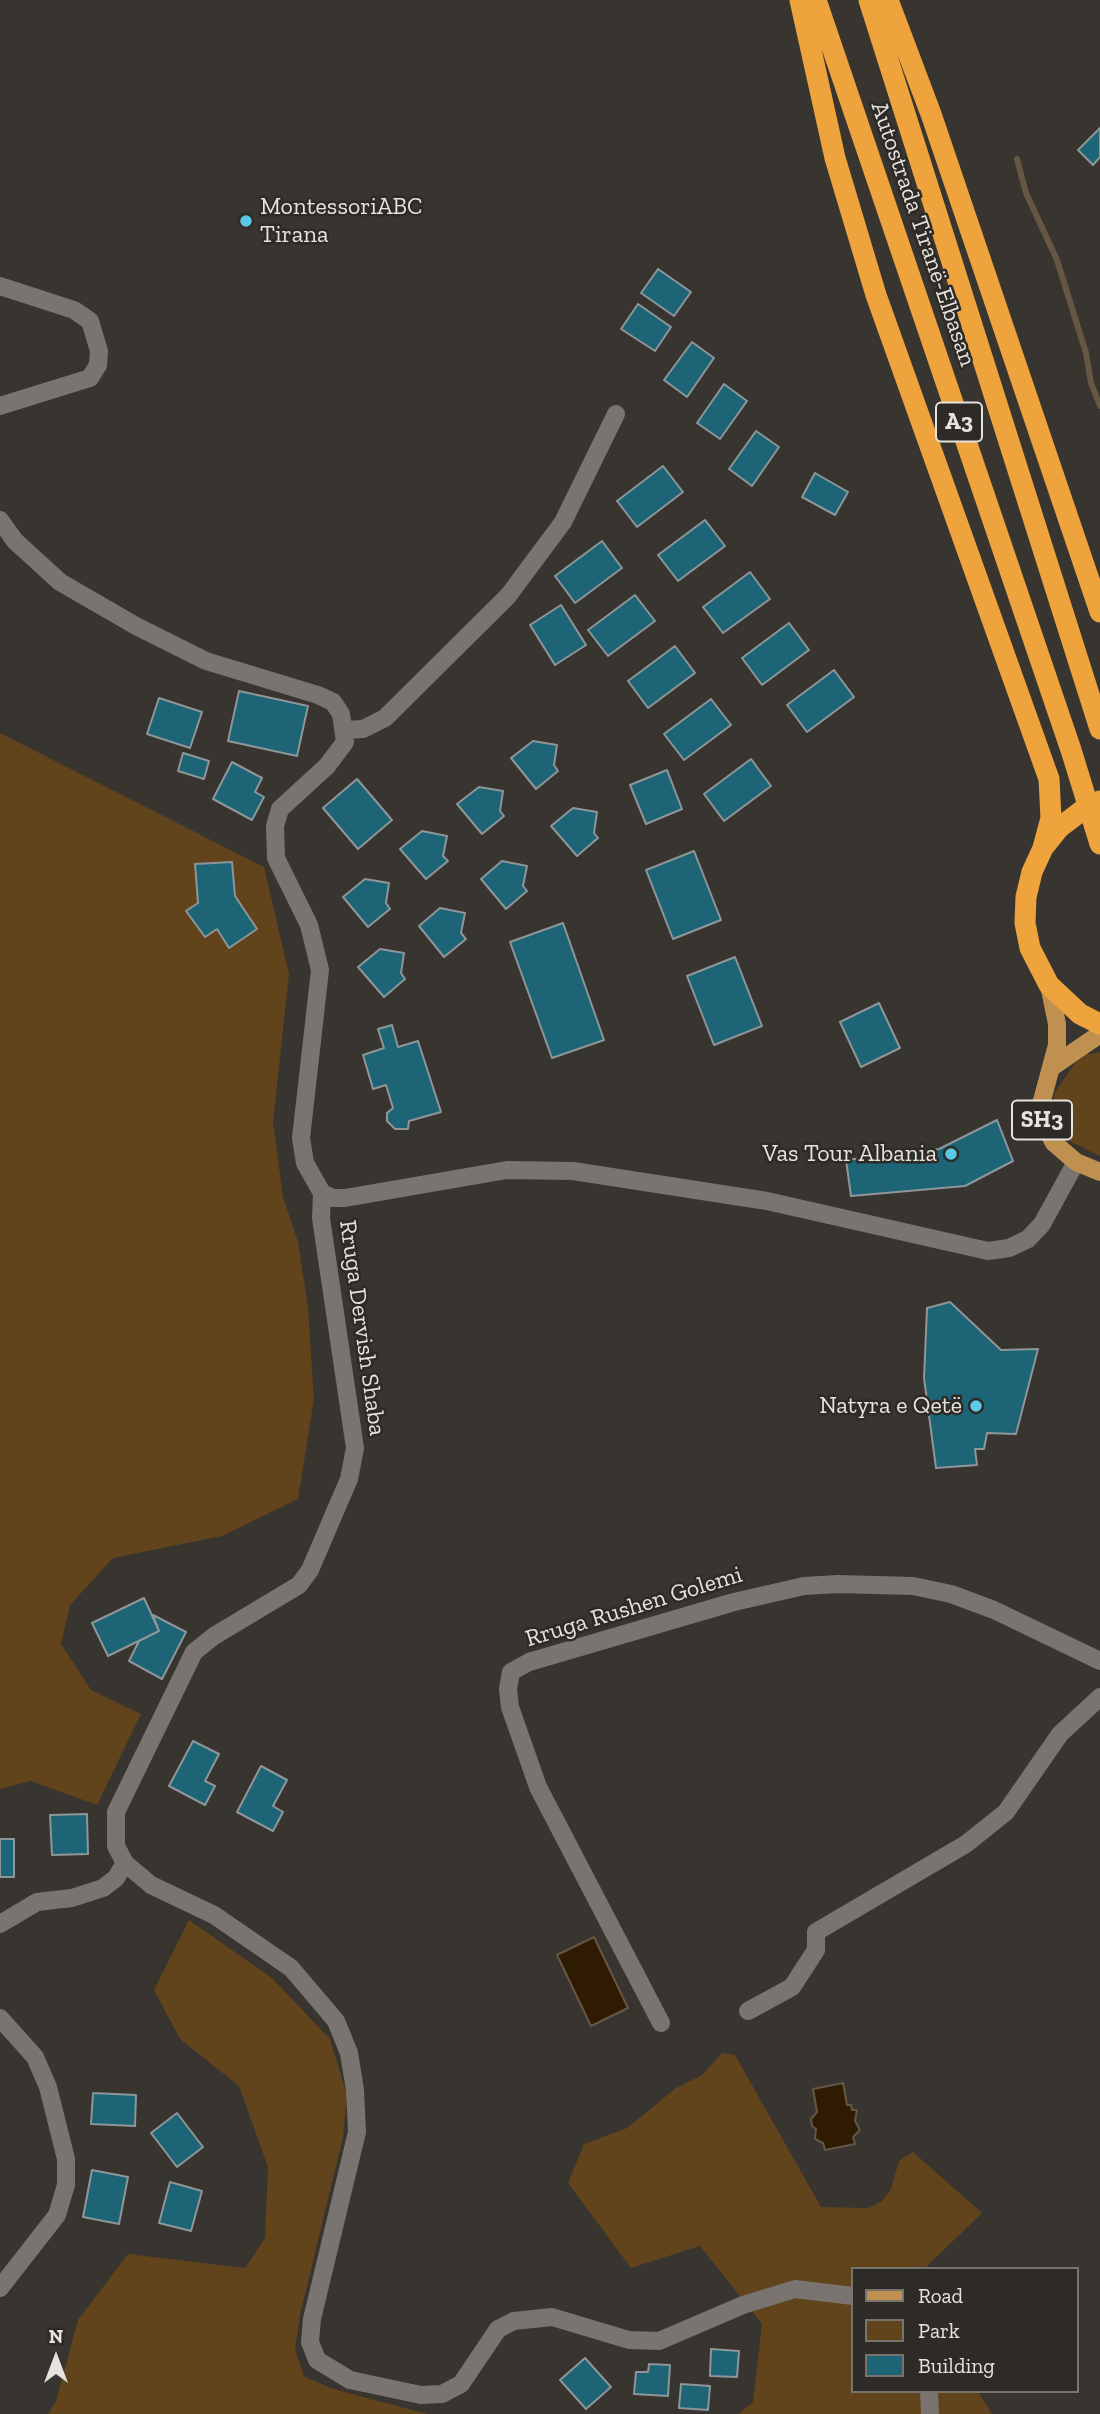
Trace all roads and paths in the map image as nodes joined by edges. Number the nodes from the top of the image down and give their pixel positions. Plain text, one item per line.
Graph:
1 (800, 0) edge
2 (816, 0) edge
3 (869, 0) edge
4 (888, 0) edge
5 (0, 286) edge
6 (0, 406) edge
7 (616, 414) dead end
8 (0, 520) edge
9 (1100, 610) edge
10 (1100, 729) edge
11 (345, 730) junction
12 (1100, 801) edge
13 (1100, 844) edge
14 (1043, 848) junction
15 (1049, 985) junction
16 (1100, 1024) edge
17 (1100, 1034) edge
18 (1052, 1067) junction
19 (1076, 1162) junction
20 (1100, 1172) edge
21 (322, 1193) junction
22 (1100, 1661) edge
23 (1100, 1697) edge
24 (125, 1863) junction
25 (0, 1923) edge
26 (748, 2011) dead end
27 (0, 2018) edge
28 (661, 2023) dead end
29 (0, 2288) edge
30 (852, 2296) edge
31 (929, 2393) edge
32 (930, 2414) edge

1 - 14 highway
2 - 13 highway, Autostrada Tiranë-Elbasan / A3
3 - 10 highway, Autostrada Tiranë-Elbasan / A3
4 - 9 highway
5 - 6 street
7 - 11 street
8 - 11 street
11 - 21 street
12 - 14 highway
14 - 15 highway
15 - 16 highway
15 - 18 main road, SH3
17 - 18 main road, SH3
18 - 19 main road, SH3
19 - 20 main road, SH3
19 - 21 street, Rruga Dervish Shaba
21 - 24 street, Rruga Dervish Shaba
22 - 28 street, Rruga Rushen Golemi
23 - 26 street
24 - 25 street
24 - 30 street
27 - 29 street
31 - 32 street

